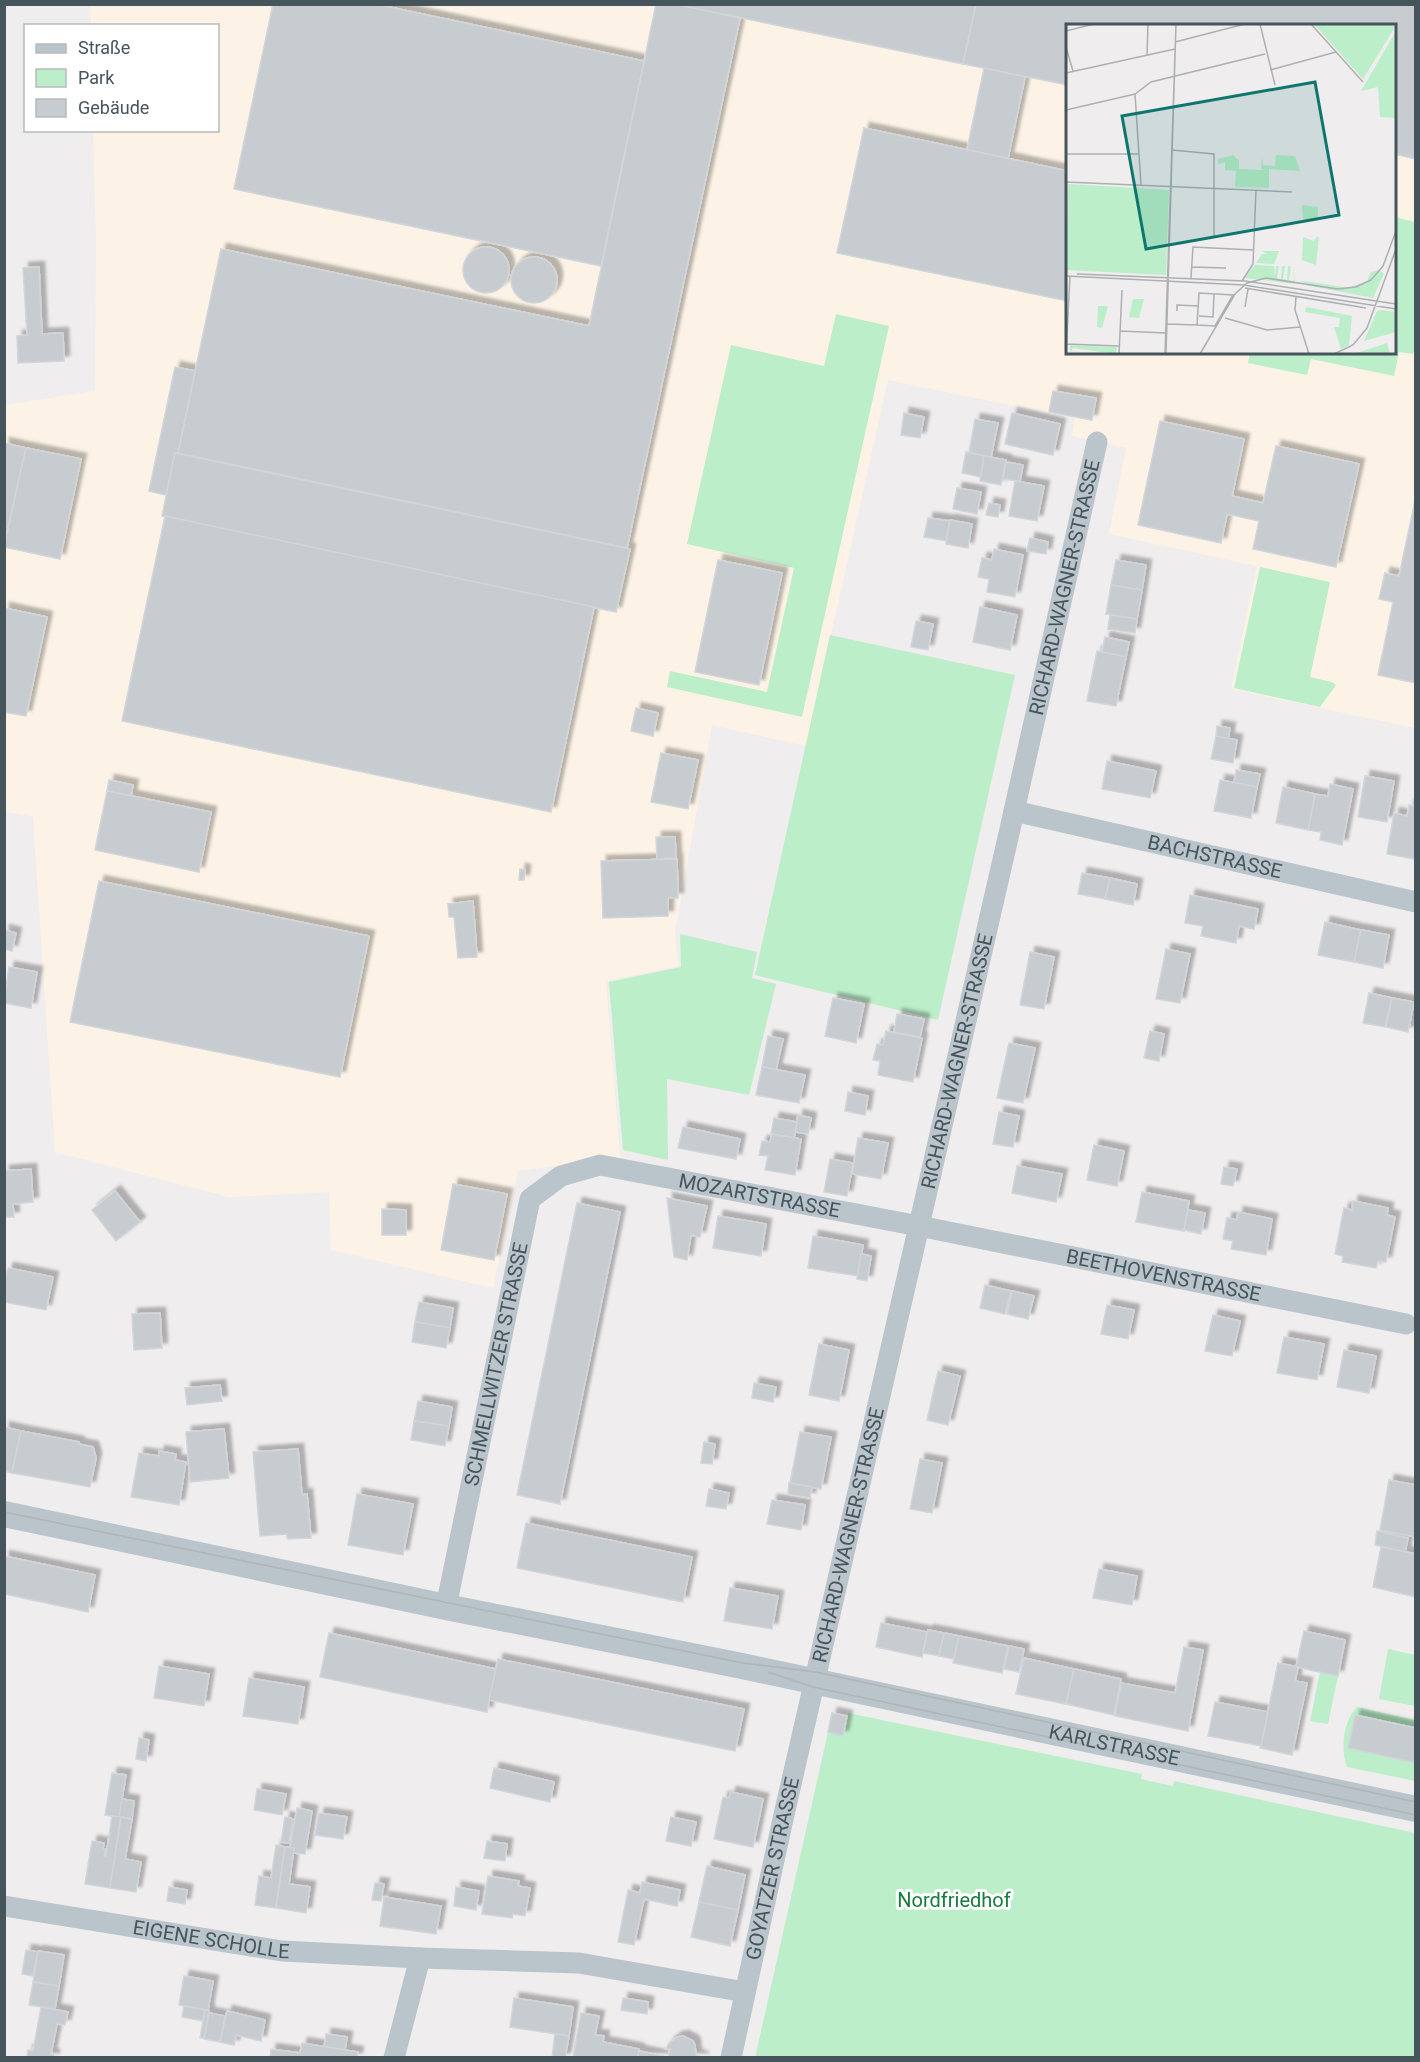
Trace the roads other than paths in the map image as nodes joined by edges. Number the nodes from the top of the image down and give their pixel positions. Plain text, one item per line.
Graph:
1 (1097, 442) dead end
2 (1014, 812) junction
3 (1416, 902) edge
4 (600, 1165) joint
5 (919, 1226) junction
6 (1406, 1324) dead end
7 (4, 1514) edge
8 (446, 1607) junction
9 (814, 1681) junction
10 (1416, 1809) edge
11 (4, 1906) edge
12 (420, 1958) junction
13 (745, 1992) junction
14 (394, 2058) edge
15 (730, 2058) edge

1 - 2 street, RICHARD-WAGNER-STRASSE
2 - 3 street, BACHSTRASSE
2 - 5 street, RICHARD-WAGNER-STRASSE
4 - 5 street, MOZARTSTRASSE
4 - 8 street, SCHMELLWITZER STRASSE
5 - 6 street, BEETHOVENSTRASSE
5 - 9 street, RICHARD-WAGNER-STRASSE
7 - 8 street
8 - 9 street
9 - 10 street, KARLSTRASSE
9 - 13 street, GOYATZER STRASSE
11 - 12 street, EIGENE SCHOLLE
12 - 13 street, EIGENE SCHOLLE
12 - 14 street
13 - 15 street, GOYATZER STRASSE

